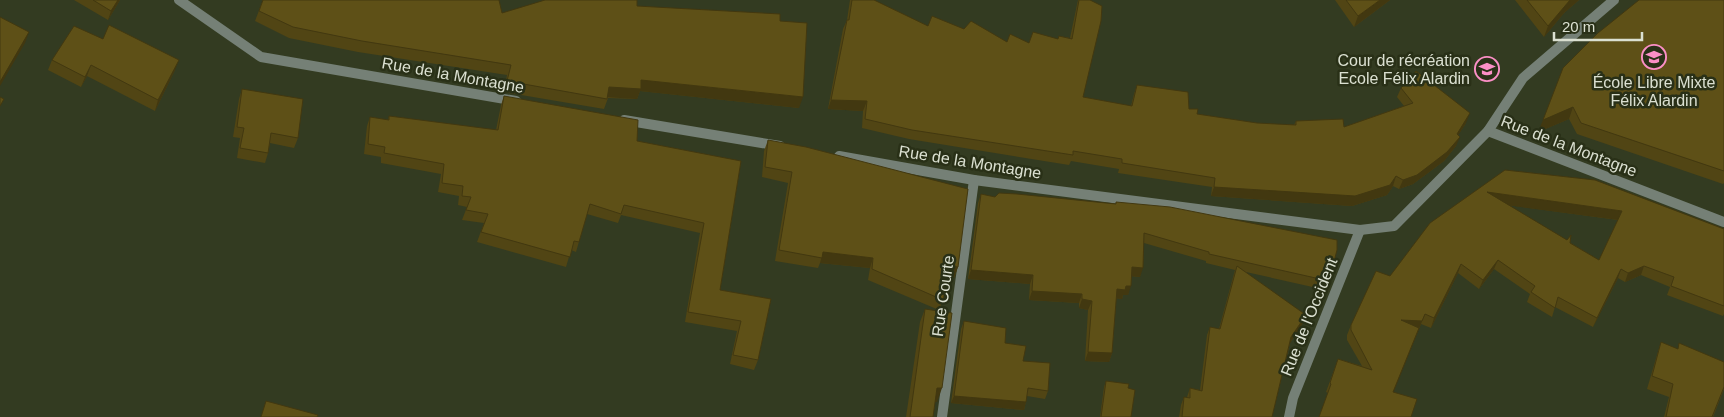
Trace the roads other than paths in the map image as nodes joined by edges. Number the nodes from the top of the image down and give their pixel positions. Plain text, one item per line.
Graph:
1 (179, 0) edge
2 (1614, 0) edge
3 (525, 103) edge
4 (613, 118) edge
5 (1488, 130) junction
6 (789, 148) edge
7 (828, 154) edge
8 (974, 180) junction
9 (1724, 222) edge
10 (1360, 230) junction
11 (942, 417) edge
12 (1289, 417) edge

1 - 3 street, Rue de la Montagne
2 - 5 street
4 - 6 street
5 - 9 street, Rue de la Montagne
5 - 10 street, Rue de la Montagne
7 - 8 street, Rue de la Montagne
8 - 10 street, Rue de la Montagne
8 - 11 street, Rue Courte
10 - 12 street, Rue de l'Occident

